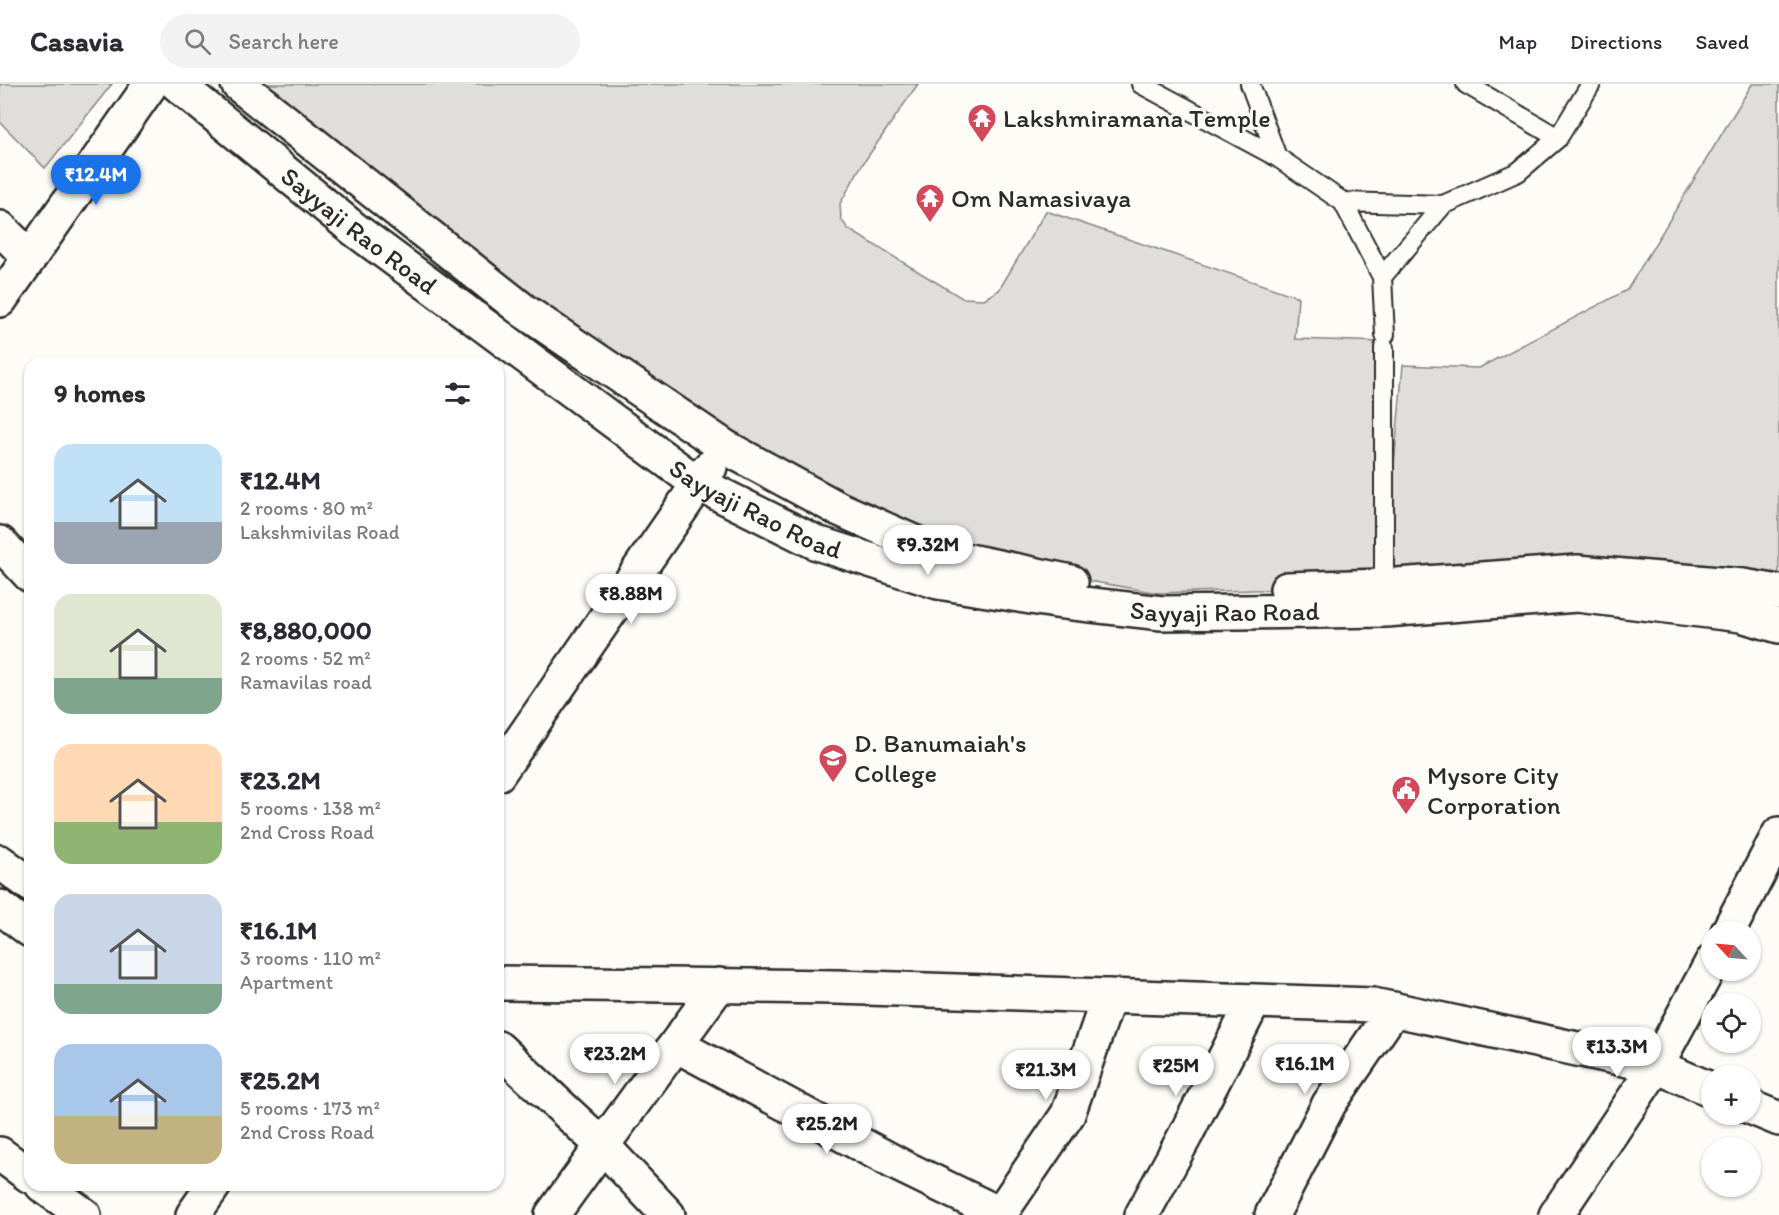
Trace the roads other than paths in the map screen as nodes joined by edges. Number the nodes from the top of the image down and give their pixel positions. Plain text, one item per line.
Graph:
1 (151, 84) edge
2 (177, 84) edge
3 (238, 84) edge
4 (1141, 84) edge
5 (1250, 84) edge
6 (1466, 84) edge
7 (1591, 84) edge
8 (1558, 138) junction
9 (1277, 157) junction
10 (1343, 202) junction
11 (1443, 205) junction
12 (0, 228) edge
13 (29, 257) junction
14 (1382, 277) junction
15 (0, 300) edge
16 (725, 447) junction
17 (697, 483) junction
18 (0, 543) edge
19 (24, 568) edge
20 (1779, 592) edge
21 (1384, 598) junction
22 (1779, 626) edge
23 (504, 765) edge
24 (1779, 834) edge
25 (0, 862) edge
26 (24, 880) edge
27 (0, 907) edge
28 (1734, 921) edge
29 (24, 925) edge
30 (1702, 981) edge
31 (504, 983) edge
32 (719, 986) junction
33 (1109, 996) junction
34 (1254, 1001) junction
35 (1394, 1009) junction
36 (676, 1045) junction
37 (504, 1054) edge
38 (1656, 1066) junction
39 (1701, 1085) edge
40 (1761, 1112) edge
41 (1779, 1119) edge
42 (603, 1146) junction
43 (0, 1154) edge
44 (24, 1172) edge
45 (50, 1191) edge
46 (210, 1191) edge
47 (1001, 1214) edge
48 (84, 1215) edge
49 (193, 1215) edge
50 (552, 1215) edge
51 (668, 1215) edge
52 (1142, 1215) edge
53 (1272, 1215) edge
54 (1556, 1215) edge

1 - 13 main road
2 - 17 main road, Sayyaji Rao Road
3 - 16 main road, Sayyaji Rao Road
4 - 9 lane
5 - 9 lane
6 - 8 lane
7 - 8 lane
8 - 11 lane
9 - 10 lane
10 - 11 lane
10 - 14 lane
11 - 14 lane
12 - 13 main road
13 - 15 main road
14 - 21 lane
16 - 17 main road
16 - 21 main road, Sayyaji Rao Road
17 - 21 main road, Sayyaji Rao Road
17 - 23 main road
18 - 19 main road
20 - 21 main road, Sayyaji Rao Road
21 - 22 main road, Sayyaji Rao Road
24 - 28 main road
25 - 26 main road
27 - 29 main road
30 - 38 main road
31 - 32 main road
32 - 33 main road
32 - 36 main road
33 - 34 main road
33 - 47 main road
34 - 35 main road
34 - 52 main road
35 - 38 main road
35 - 53 main road
36 - 42 main road
36 - 47 main road
37 - 42 main road
38 - 39 main road
38 - 54 main road
40 - 41 main road
42 - 50 main road
42 - 51 main road
43 - 44 main road
45 - 48 main road
46 - 49 main road

